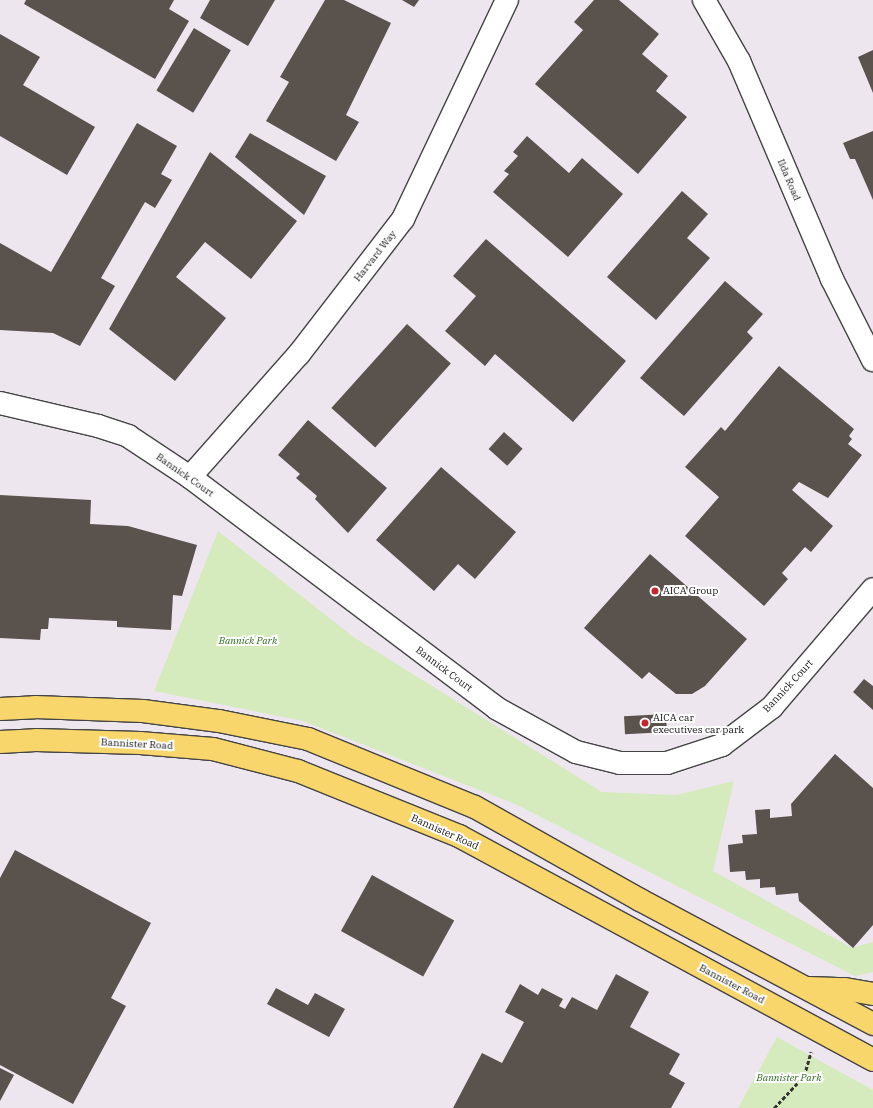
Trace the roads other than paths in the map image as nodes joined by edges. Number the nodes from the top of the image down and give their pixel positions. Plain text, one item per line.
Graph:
1 (507, 0) edge
2 (704, 0) edge
3 (873, 360) edge
4 (0, 404) edge
5 (190, 477) junction
6 (873, 590) edge
7 (0, 709) edge
8 (0, 742) edge
9 (801, 988) junction
10 (873, 994) edge
11 (873, 1024) edge
12 (873, 1060) edge

1 - 5 street, Harvard Way
2 - 3 street, Ilda Road
4 - 5 street, Bannick Court
5 - 6 street, Bannick Court
7 - 9 main road
8 - 12 main road, Bannister Road
9 - 10 main road
9 - 11 main road

